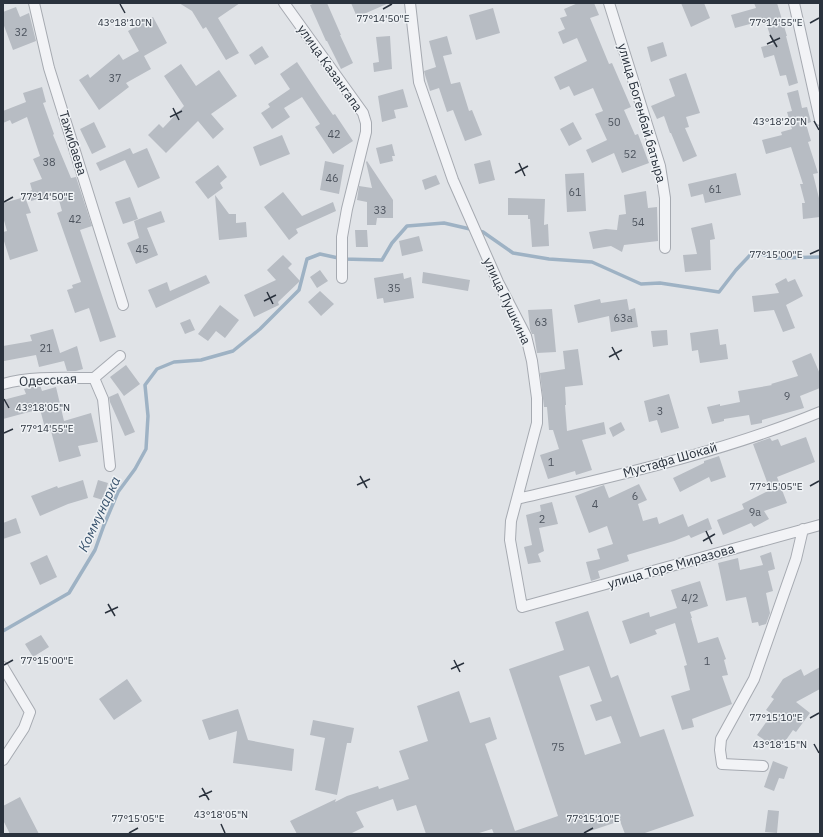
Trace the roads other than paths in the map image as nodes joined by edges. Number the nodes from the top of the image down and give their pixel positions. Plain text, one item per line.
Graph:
1 (34, 3) edge
2 (284, 3) edge
3 (410, 3) edge
4 (609, 3) edge
5 (794, 3) edge
6 (820, 120) edge
7 (665, 248) dead end
8 (342, 278) dead end
9 (123, 305) dead end
10 (120, 356) dead end
11 (94, 378) junction
12 (3, 384) edge
13 (820, 412) edge
14 (110, 466) dead end
15 (517, 499) junction
16 (820, 525) edge
17 (803, 529) junction
18 (522, 607) joint
19 (3, 667) edge
20 (3, 760) edge
21 (763, 766) dead end

1 - 9 street, Тажибаева
2 - 8 street, улица Казангапа
3 - 15 street, улица Пушкина
4 - 7 street, улица Богенбай батыра
5 - 6 street
10 - 11 street, Одесская
11 - 12 street, Одесская
11 - 14 street, Одесская
13 - 15 street, Мустафа Шокай
15 - 18 street, улица Пушкина
16 - 17 street, улица Торе Миразова
17 - 18 street, улица Торе Миразова
17 - 21 street
19 - 20 street

